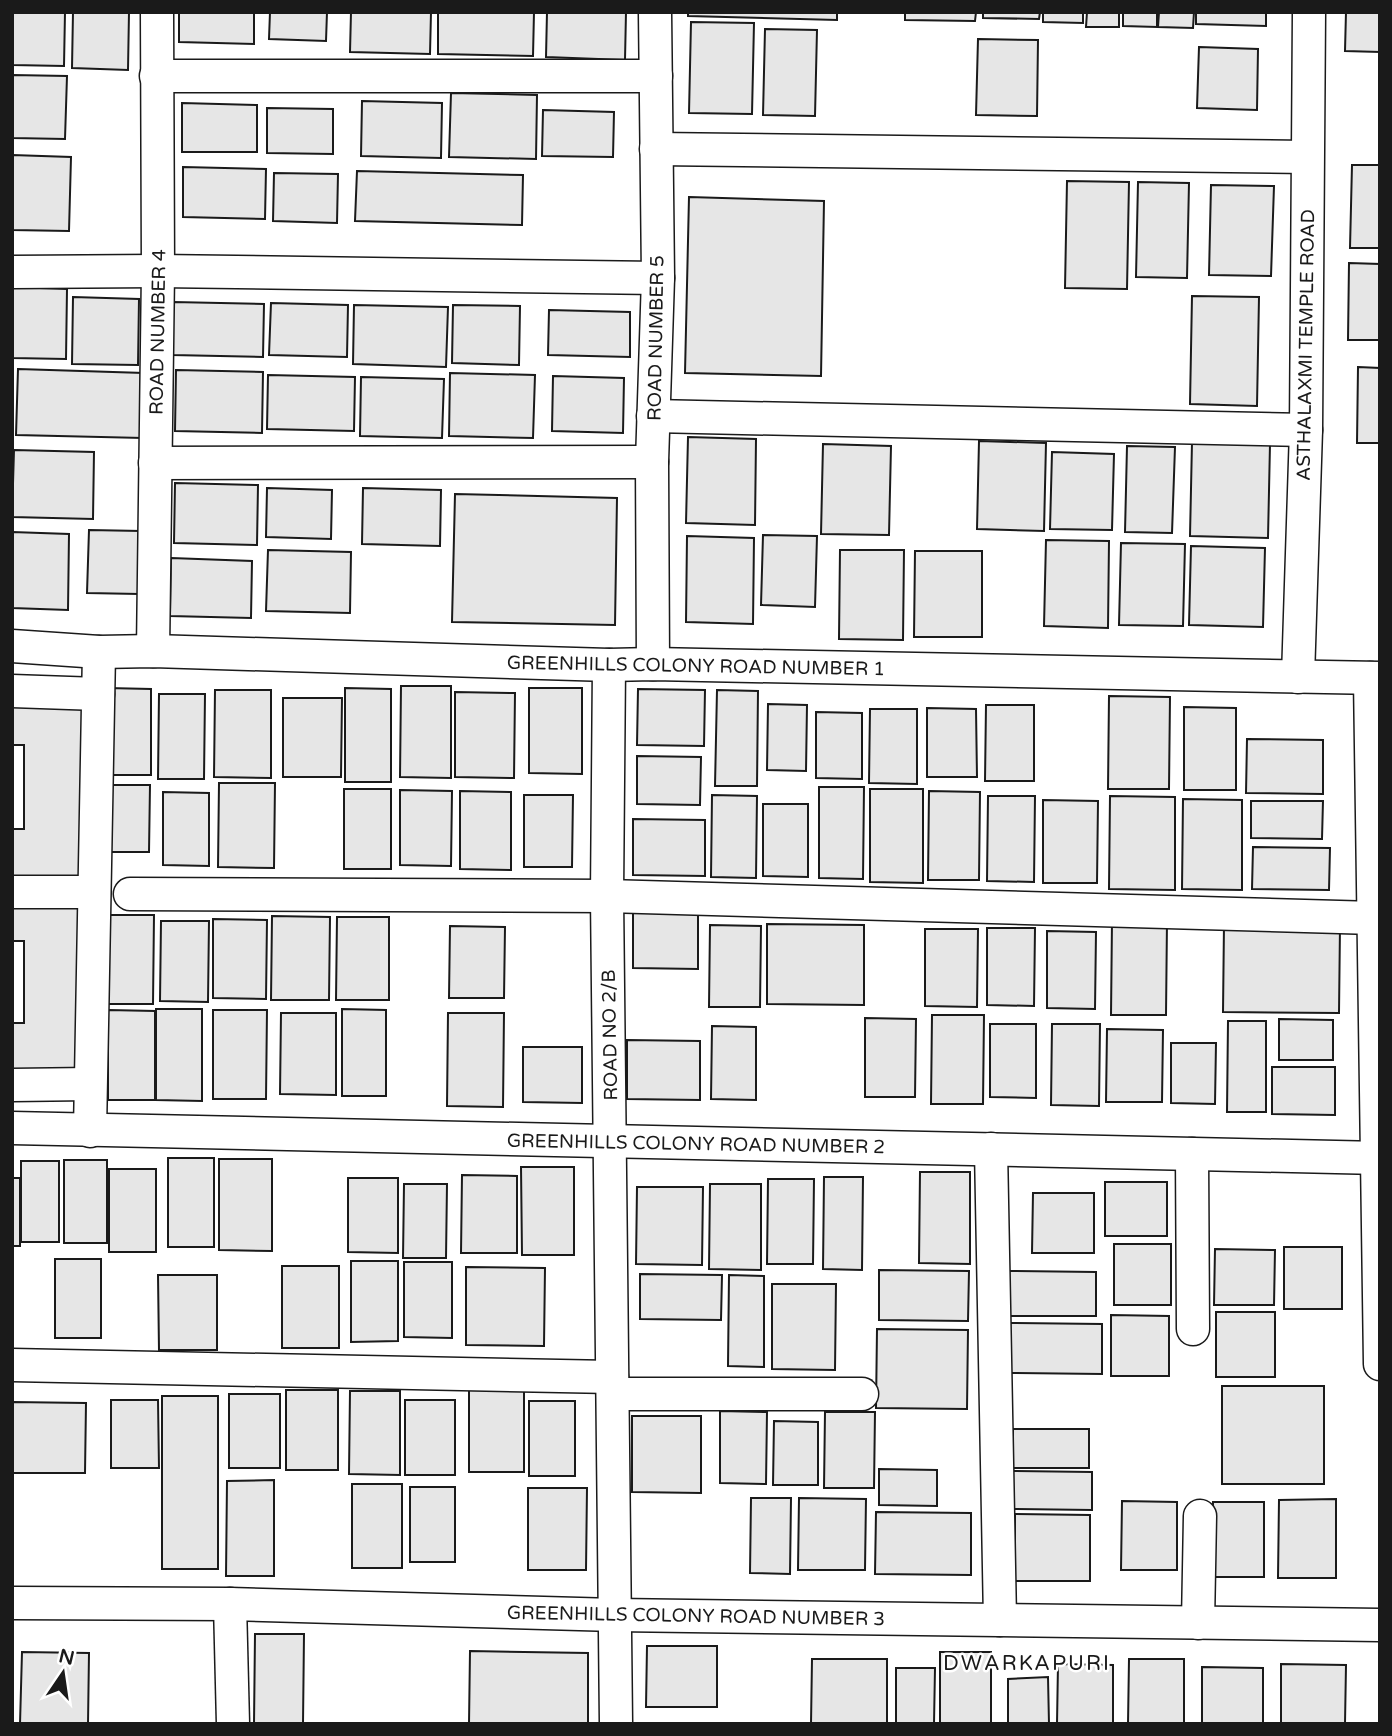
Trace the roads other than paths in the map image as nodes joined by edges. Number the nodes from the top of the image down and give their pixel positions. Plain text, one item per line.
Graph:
1 (157, 12) edge
2 (655, 12) edge
3 (1309, 12) edge
4 (156, 76) junction
5 (656, 76) junction
6 (656, 149) junction
7 (1307, 157) junction
8 (158, 271) junction
9 (12, 272) edge
10 (658, 278) junction
11 (653, 416) junction
12 (1306, 430) junction
13 (652, 462) junction
14 (155, 463) junction
15 (12, 646) edge
16 (153, 651) junction
17 (99, 652) junction
18 (653, 664) junction
19 (609, 665) junction
20 (1298, 677) junction
21 (1375, 678) edge
22 (12, 691) edge
23 (98, 694) junction
24 (12, 892) edge
25 (94, 892) junction
26 (130, 894) dead end
27 (607, 896) junction
28 (1374, 918) junction
29 (90, 1084) junction
30 (12, 1085) edge
31 (12, 1128) edge
32 (90, 1131) junction
33 (610, 1141) junction
34 (991, 1149) junction
35 (1192, 1154) junction
36 (1378, 1158) edge
37 (1193, 1329) dead end
38 (1380, 1364) edge
39 (12, 1365) edge
40 (613, 1386) junction
41 (862, 1394) dead end
42 (1200, 1516) dead end
43 (12, 1603) edge
44 (230, 1604) junction
45 (615, 1615) junction
46 (1000, 1620) junction
47 (1198, 1623) junction
48 (1380, 1626) edge
49 (233, 1724) edge
50 (616, 1724) edge

1 - 4 street, ROAD NUMBER 4
2 - 5 street, ROAD NUMBER 5
3 - 7 street, ASTHALAXMI TEMPLE ROAD
4 - 5 street
4 - 8 street, ROAD NUMBER 4
5 - 6 street, ROAD NUMBER 5
6 - 7 street
6 - 10 street, ROAD NUMBER 5
7 - 12 street, ASTHALAXMI TEMPLE ROAD
8 - 9 street
8 - 10 street
8 - 14 street, ROAD NUMBER 4
10 - 11 street, ROAD NUMBER 5
11 - 12 street
11 - 13 street, ROAD NUMBER 5
12 - 20 street, ASTHALAXMI TEMPLE ROAD
13 - 14 street
13 - 18 street, ROAD NUMBER 5
14 - 16 street, ROAD NUMBER 4
15 - 17 street, GREENHILLS COLONY ROAD NUMBER 1
16 - 17 street, GREENHILLS COLONY ROAD NUMBER 1
16 - 19 street, GREENHILLS COLONY ROAD NUMBER 1
17 - 23 street
18 - 19 street, GREENHILLS COLONY ROAD NUMBER 1
18 - 20 street, GREENHILLS COLONY ROAD NUMBER 1
19 - 27 street, ROAD NO 2/B
20 - 21 street, GREENHILLS COLONY ROAD NUMBER 1
21 - 28 street
22 - 23 street
23 - 25 street
24 - 25 street
25 - 29 street
26 - 27 street
27 - 28 street
27 - 33 street, ROAD NO 2/B
28 - 36 street
29 - 30 street
29 - 32 street
31 - 32 street, GREENHILLS COLONY ROAD NUMBER 2
32 - 33 street, GREENHILLS COLONY ROAD NUMBER 2
33 - 34 street, GREENHILLS COLONY ROAD NUMBER 2
33 - 40 street, ROAD NO 2/B
34 - 35 street, GREENHILLS COLONY ROAD NUMBER 2
34 - 46 street
35 - 36 street, GREENHILLS COLONY ROAD NUMBER 2
35 - 37 street
36 - 38 street
39 - 40 street
40 - 41 street
40 - 45 street, ROAD NO 2/B
42 - 47 street
43 - 44 street, GREENHILLS COLONY ROAD NUMBER 3
44 - 45 street, GREENHILLS COLONY ROAD NUMBER 3
44 - 49 street
45 - 46 street, GREENHILLS COLONY ROAD NUMBER 3
45 - 50 street, ROAD NO 2/B
46 - 47 street, GREENHILLS COLONY ROAD NUMBER 3
47 - 48 street, GREENHILLS COLONY ROAD NUMBER 3

